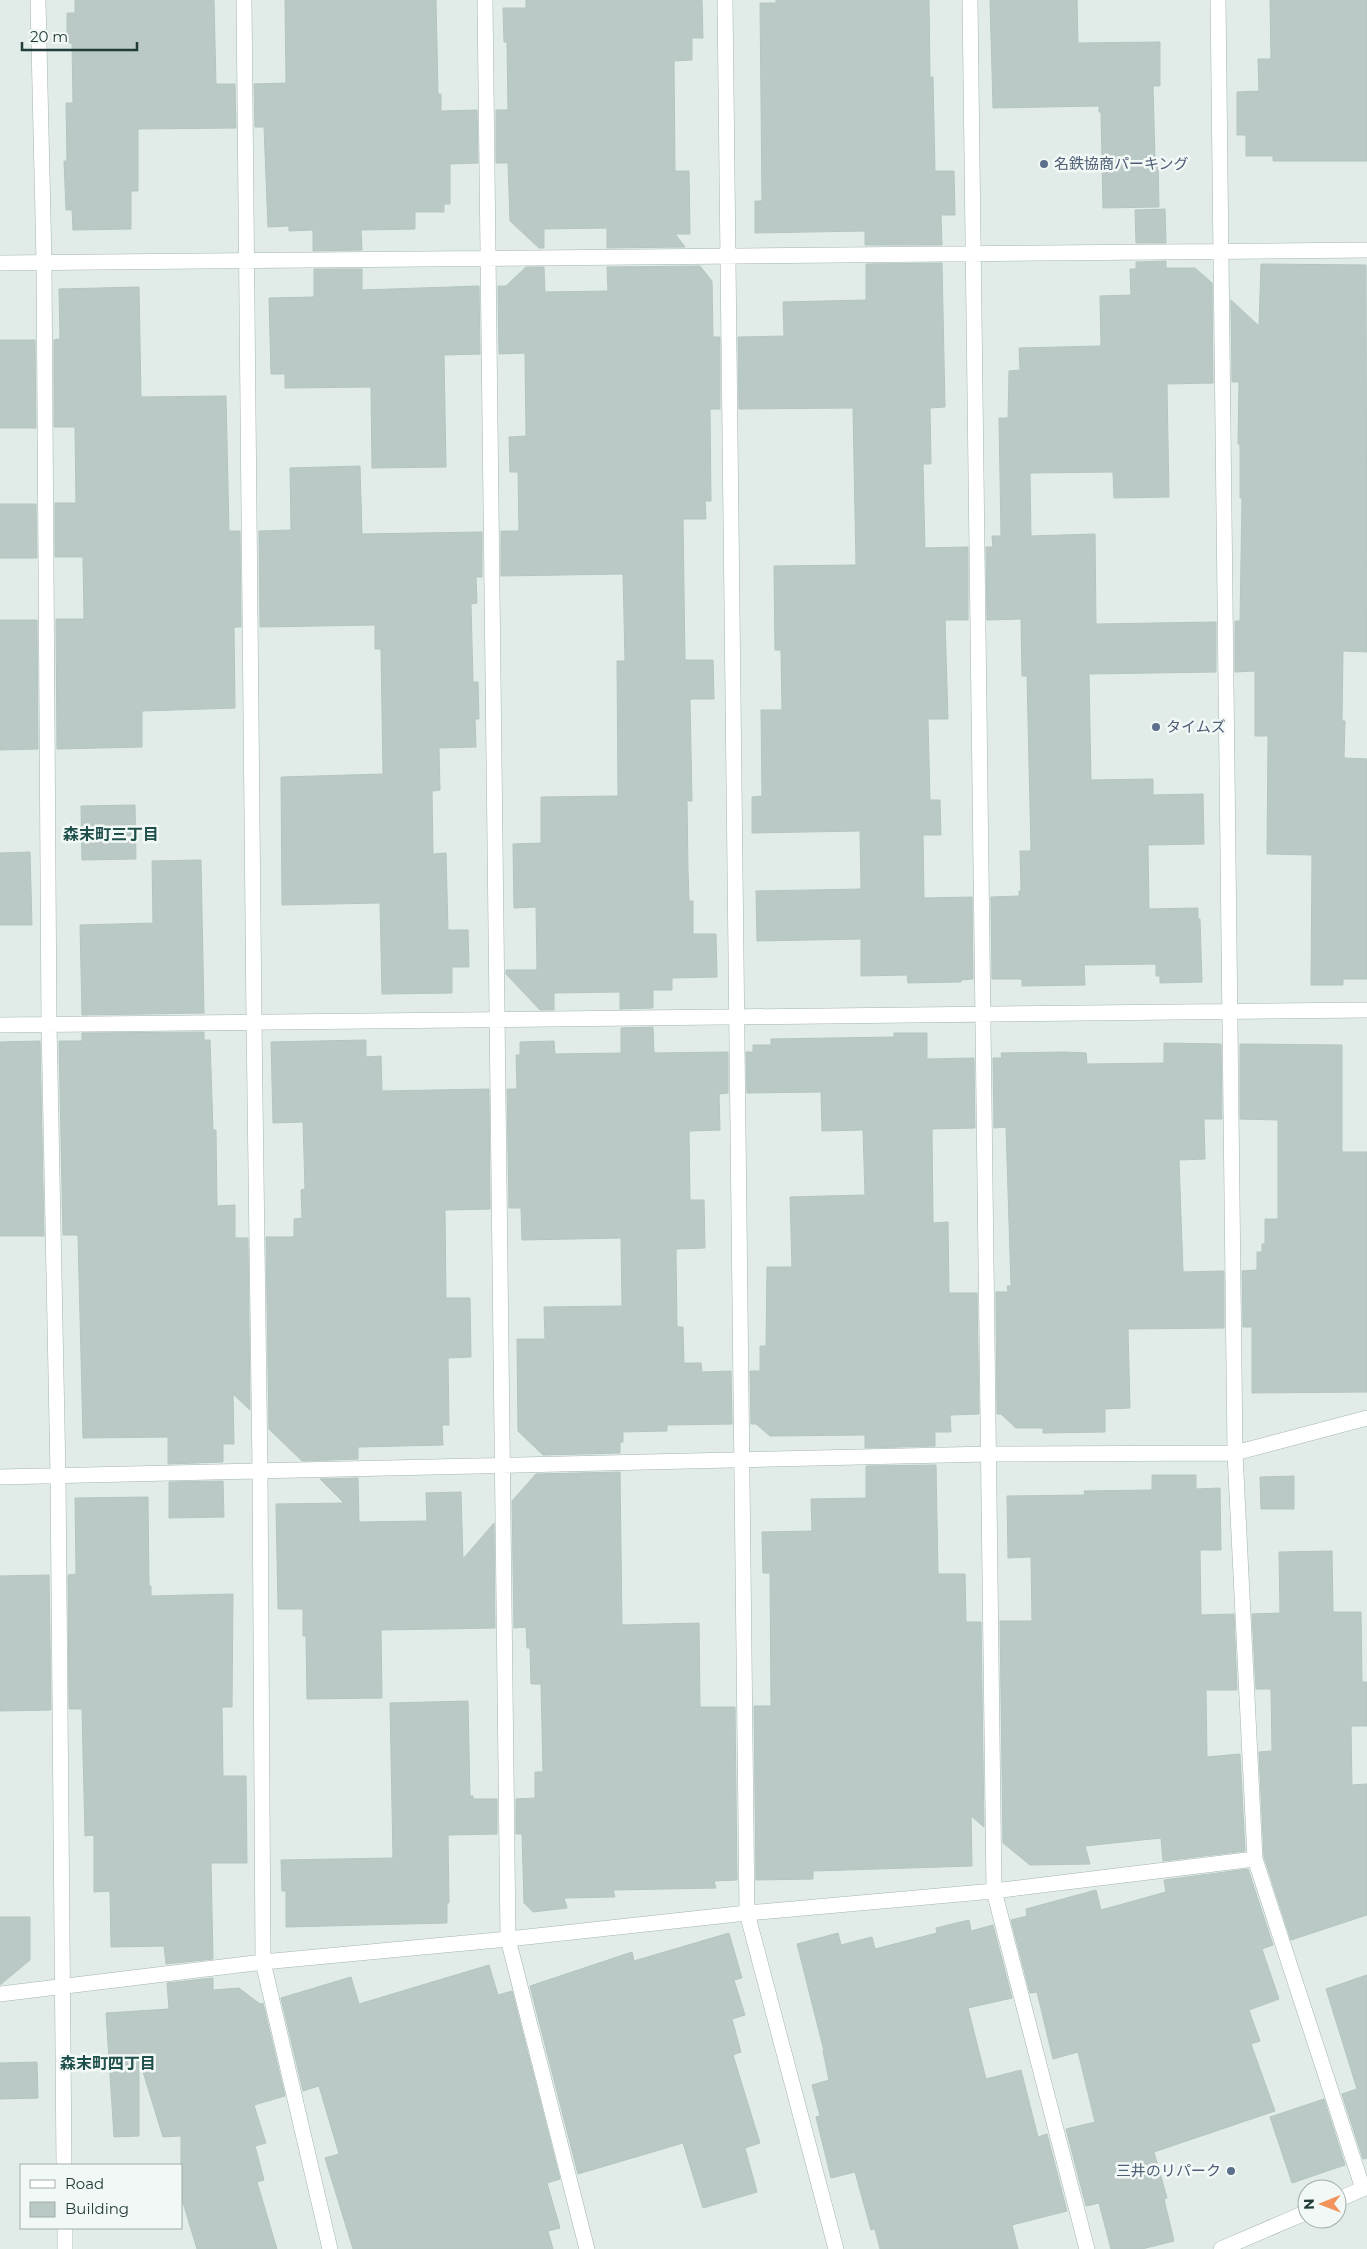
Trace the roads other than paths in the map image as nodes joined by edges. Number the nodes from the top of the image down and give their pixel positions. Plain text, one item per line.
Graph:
1 (38, 0) edge
2 (244, 0) edge
3 (484, 0) edge
4 (725, 0) edge
5 (970, 0) edge
6 (1218, 0) edge
7 (1367, 250) edge
8 (1221, 252) junction
9 (973, 254) junction
10 (729, 256) junction
11 (488, 258) junction
12 (246, 261) junction
13 (0, 262) edge
14 (44, 262) junction
15 (1367, 1010) edge
16 (1230, 1012) junction
17 (984, 1015) junction
18 (736, 1018) junction
19 (498, 1020) junction
20 (254, 1022) junction
21 (49, 1024) junction
22 (0, 1025) edge
23 (1367, 1418) edge
24 (1235, 1453) junction
25 (989, 1454) junction
26 (743, 1460) junction
27 (502, 1465) junction
28 (260, 1470) junction
29 (58, 1475) junction
30 (0, 1477) edge
31 (1254, 1859) junction
32 (994, 1891) junction
33 (747, 1913) junction
34 (508, 1939) junction
35 (263, 1962) junction
36 (62, 1988) junction
37 (0, 1994) edge
38 (64, 2164) edge
39 (1365, 2188) edge
40 (1347, 2196) edge
41 (1297, 2216) edge
42 (64, 2229) edge
43 (65, 2249) edge
44 (330, 2249) edge
45 (587, 2249) edge
46 (836, 2249) edge
47 (1087, 2249) edge
48 (1221, 2249) edge

1 - 14 street
2 - 12 street
3 - 11 street
4 - 10 street
5 - 9 street
6 - 8 street
7 - 8 street
8 - 9 street
8 - 16 street
9 - 10 street
9 - 17 street
10 - 11 street
10 - 18 street
11 - 12 street
11 - 19 street
12 - 14 street
12 - 20 street
13 - 14 street
14 - 21 street
15 - 16 street
16 - 17 street
16 - 24 street
17 - 18 street
17 - 25 street
18 - 19 street
18 - 26 street
19 - 20 street
19 - 27 street
20 - 21 street
20 - 28 street
21 - 22 street
21 - 29 street
23 - 24 street
24 - 25 street
24 - 31 street
25 - 26 street
25 - 32 street
26 - 27 street
26 - 33 street
27 - 28 street
27 - 34 street
28 - 29 street
28 - 35 street
29 - 30 street
29 - 36 street
31 - 32 street
31 - 39 street
32 - 33 street
32 - 47 street
33 - 34 street
33 - 46 street
34 - 35 street
34 - 45 street
35 - 36 street
35 - 44 street
36 - 37 street
36 - 38 street
39 - 40 street
41 - 48 street
42 - 43 street

